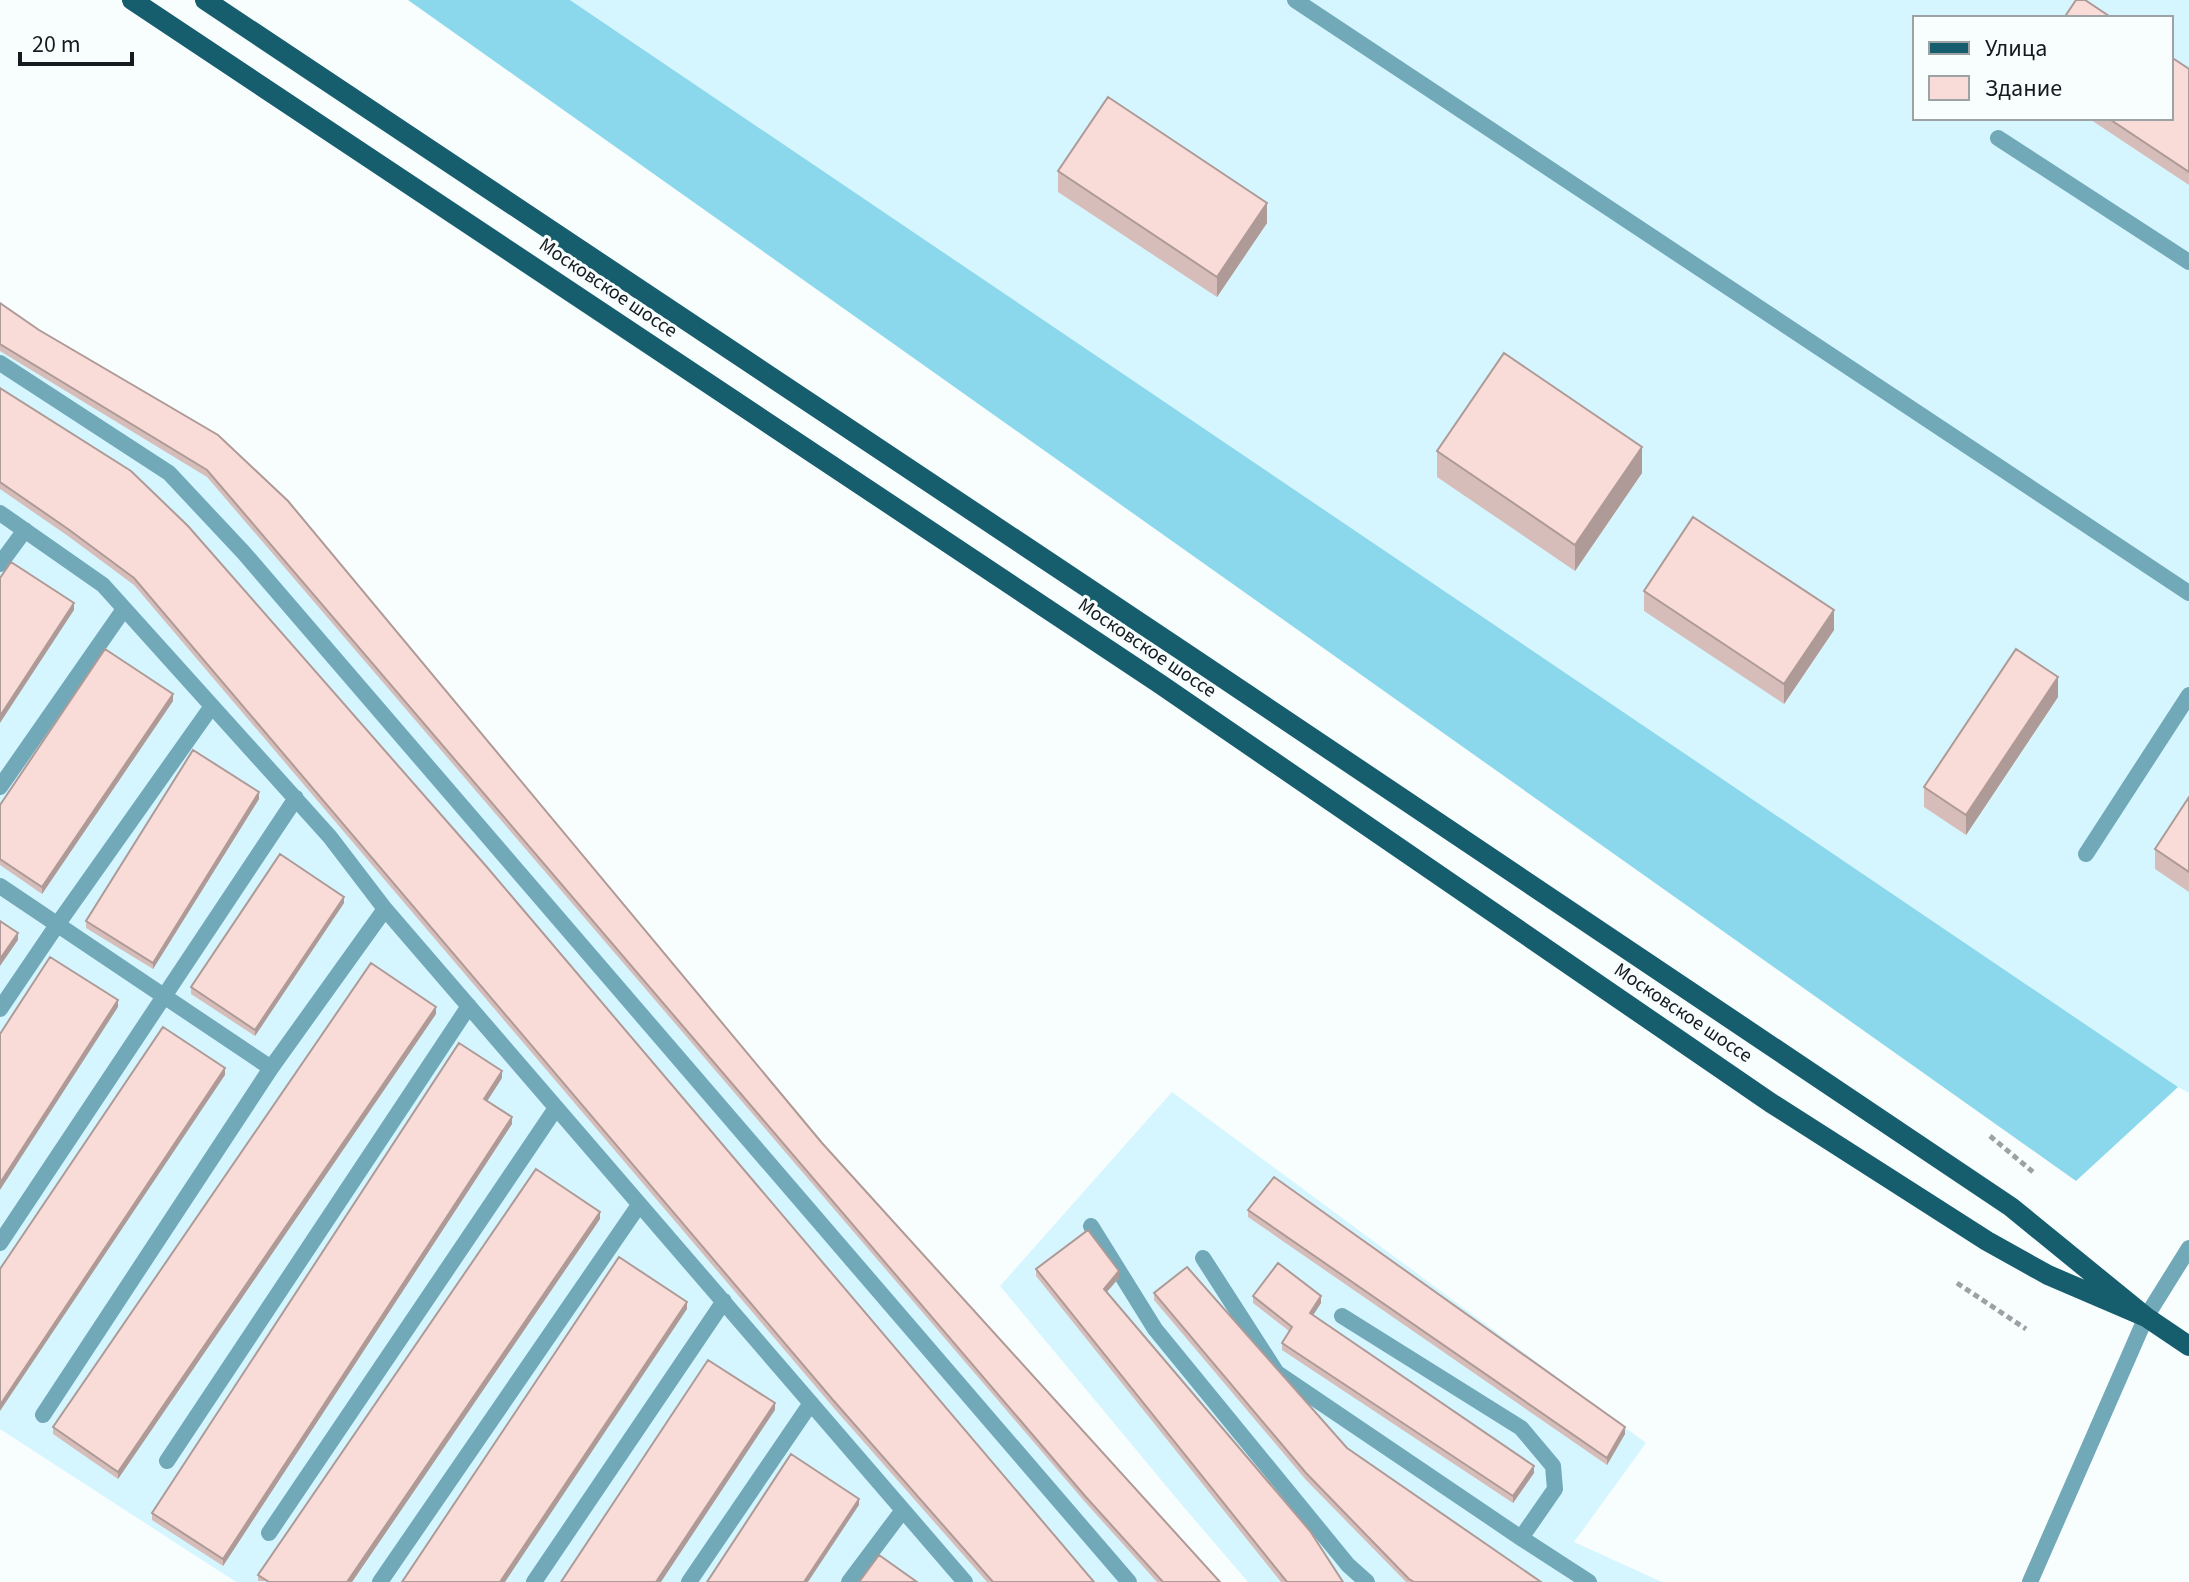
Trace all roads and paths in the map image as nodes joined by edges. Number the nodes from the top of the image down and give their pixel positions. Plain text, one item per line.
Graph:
1 (132, 0) edge
2 (205, 0) edge
3 (1295, 0) edge
4 (1998, 138) dead end
5 (2189, 262) edge
6 (0, 363) edge
7 (0, 513) edge
8 (25, 530) junction
9 (0, 564) edge
10 (2189, 593) edge
11 (124, 609) junction
12 (2189, 695) edge
13 (212, 706) junction
14 (0, 787) edge
15 (296, 798) junction
16 (2086, 854) dead end
17 (0, 886) edge
18 (385, 909) junction
19 (57, 925) junction
20 (165, 997) junction
21 (469, 1006) junction
22 (0, 1009) edge
23 (271, 1068) junction
24 (556, 1108) junction
25 (1990, 1136) dead end
26 (2033, 1172) dead end
27 (639, 1205) junction
28 (1091, 1226) dead end
29 (0, 1243) edge
30 (2189, 1248) edge
31 (1203, 1258) dead end
32 (1957, 1283) dead end
33 (724, 1301) junction
34 (1342, 1316) dead end
35 (2146, 1317) junction
36 (2026, 1329) dead end
37 (2189, 1346) edge
38 (811, 1403) junction
39 (43, 1415) dead end
40 (167, 1461) dead end
41 (903, 1510) junction
42 (269, 1533) dead end
43 (1521, 1538) junction
44 (380, 1582) edge
45 (534, 1582) edge
46 (689, 1582) edge
47 (849, 1582) edge
48 (965, 1582) edge
49 (1129, 1582) edge
50 (1367, 1582) edge
51 (1589, 1582) edge
52 (2030, 1582) edge

1 - 35 main road, Московское шоссе
2 - 35 main road, Московское шоссе
3 - 10 lane
4 - 5 lane
6 - 49 lane
7 - 8 lane
8 - 9 lane
8 - 11 lane
11 - 13 lane
11 - 14 lane
12 - 16 lane
13 - 15 lane
13 - 19 lane
15 - 18 lane
15 - 20 lane
17 - 19 lane
18 - 21 lane
18 - 23 lane
19 - 20 lane
19 - 22 lane
20 - 23 lane
20 - 29 lane
21 - 24 lane
21 - 40 lane
23 - 39 lane
24 - 27 lane
24 - 42 lane
25 - 26 path
27 - 33 lane
27 - 44 lane
28 - 50 lane
30 - 35 lane
31 - 43 lane
32 - 36 path
33 - 38 lane
33 - 45 lane
34 - 43 lane
35 - 37 main road, Московское шоссе
35 - 52 lane
38 - 41 lane
38 - 46 lane
41 - 47 lane
41 - 48 lane
43 - 51 lane

